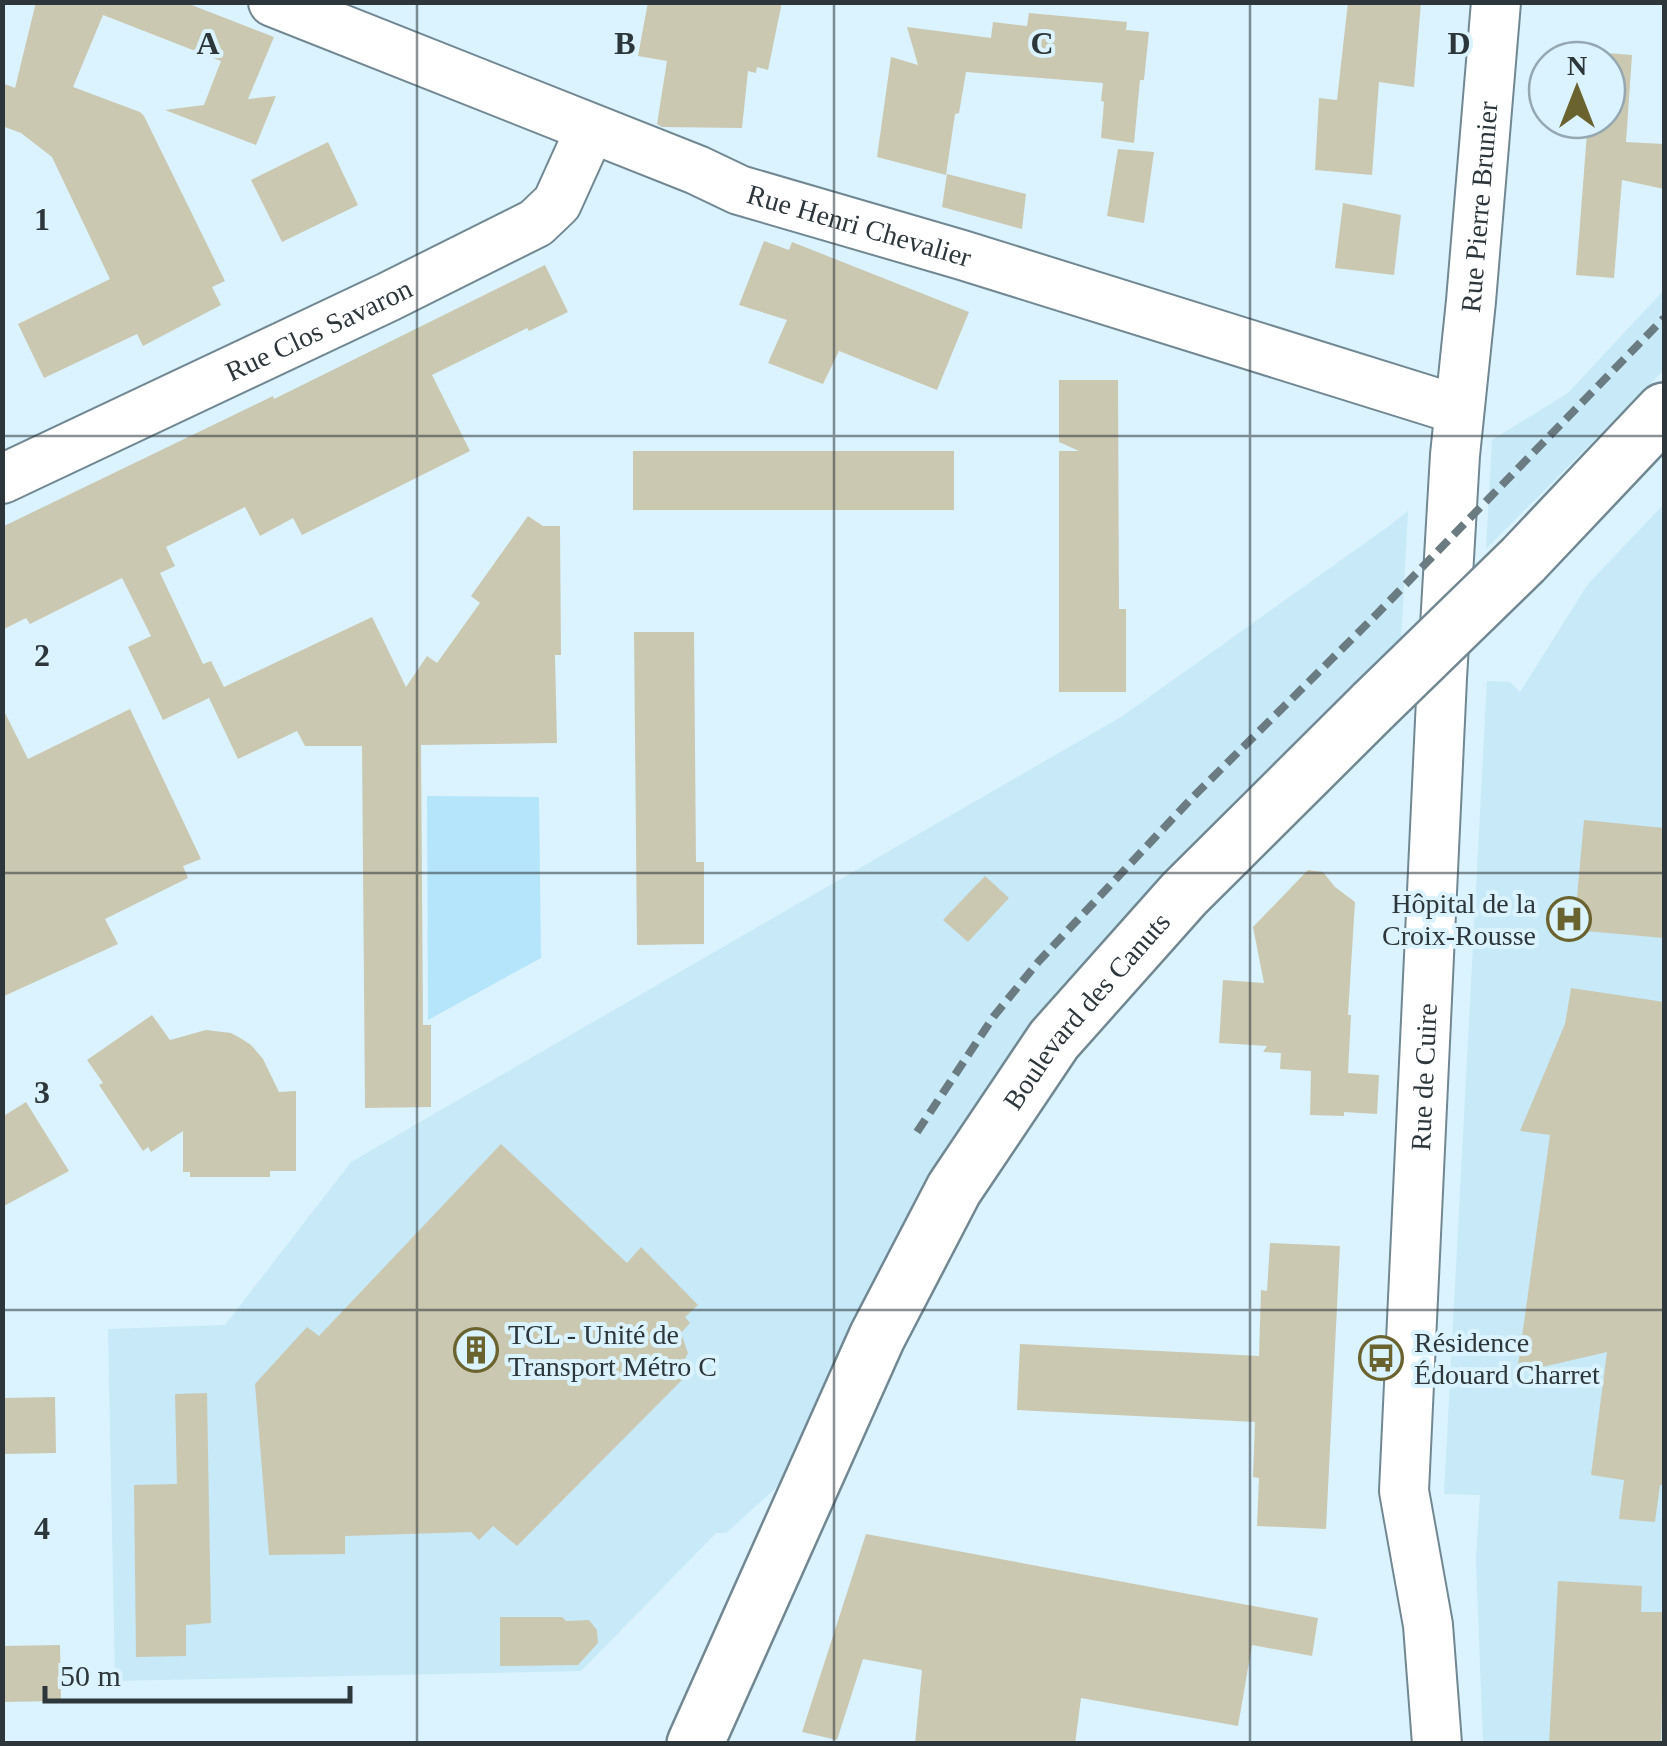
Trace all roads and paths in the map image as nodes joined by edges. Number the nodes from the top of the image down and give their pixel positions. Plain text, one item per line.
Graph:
1 (273, 2) edge
2 (1496, 2) edge
3 (590, 130) junction
4 (1458, 410) junction
5 (1664, 411) edge
6 (2, 479) edge
7 (695, 1744) edge
8 (1437, 1744) edge

1 - 3 street, Rue Henri Chevalier
2 - 4 street, Rue Pierre Brunier
3 - 4 street, Rue Henri Chevalier
3 - 6 street, Rue Clos Savaron
4 - 8 street, Rue de Cuire
5 - 7 main road, Boulevard des Canuts, bridge

